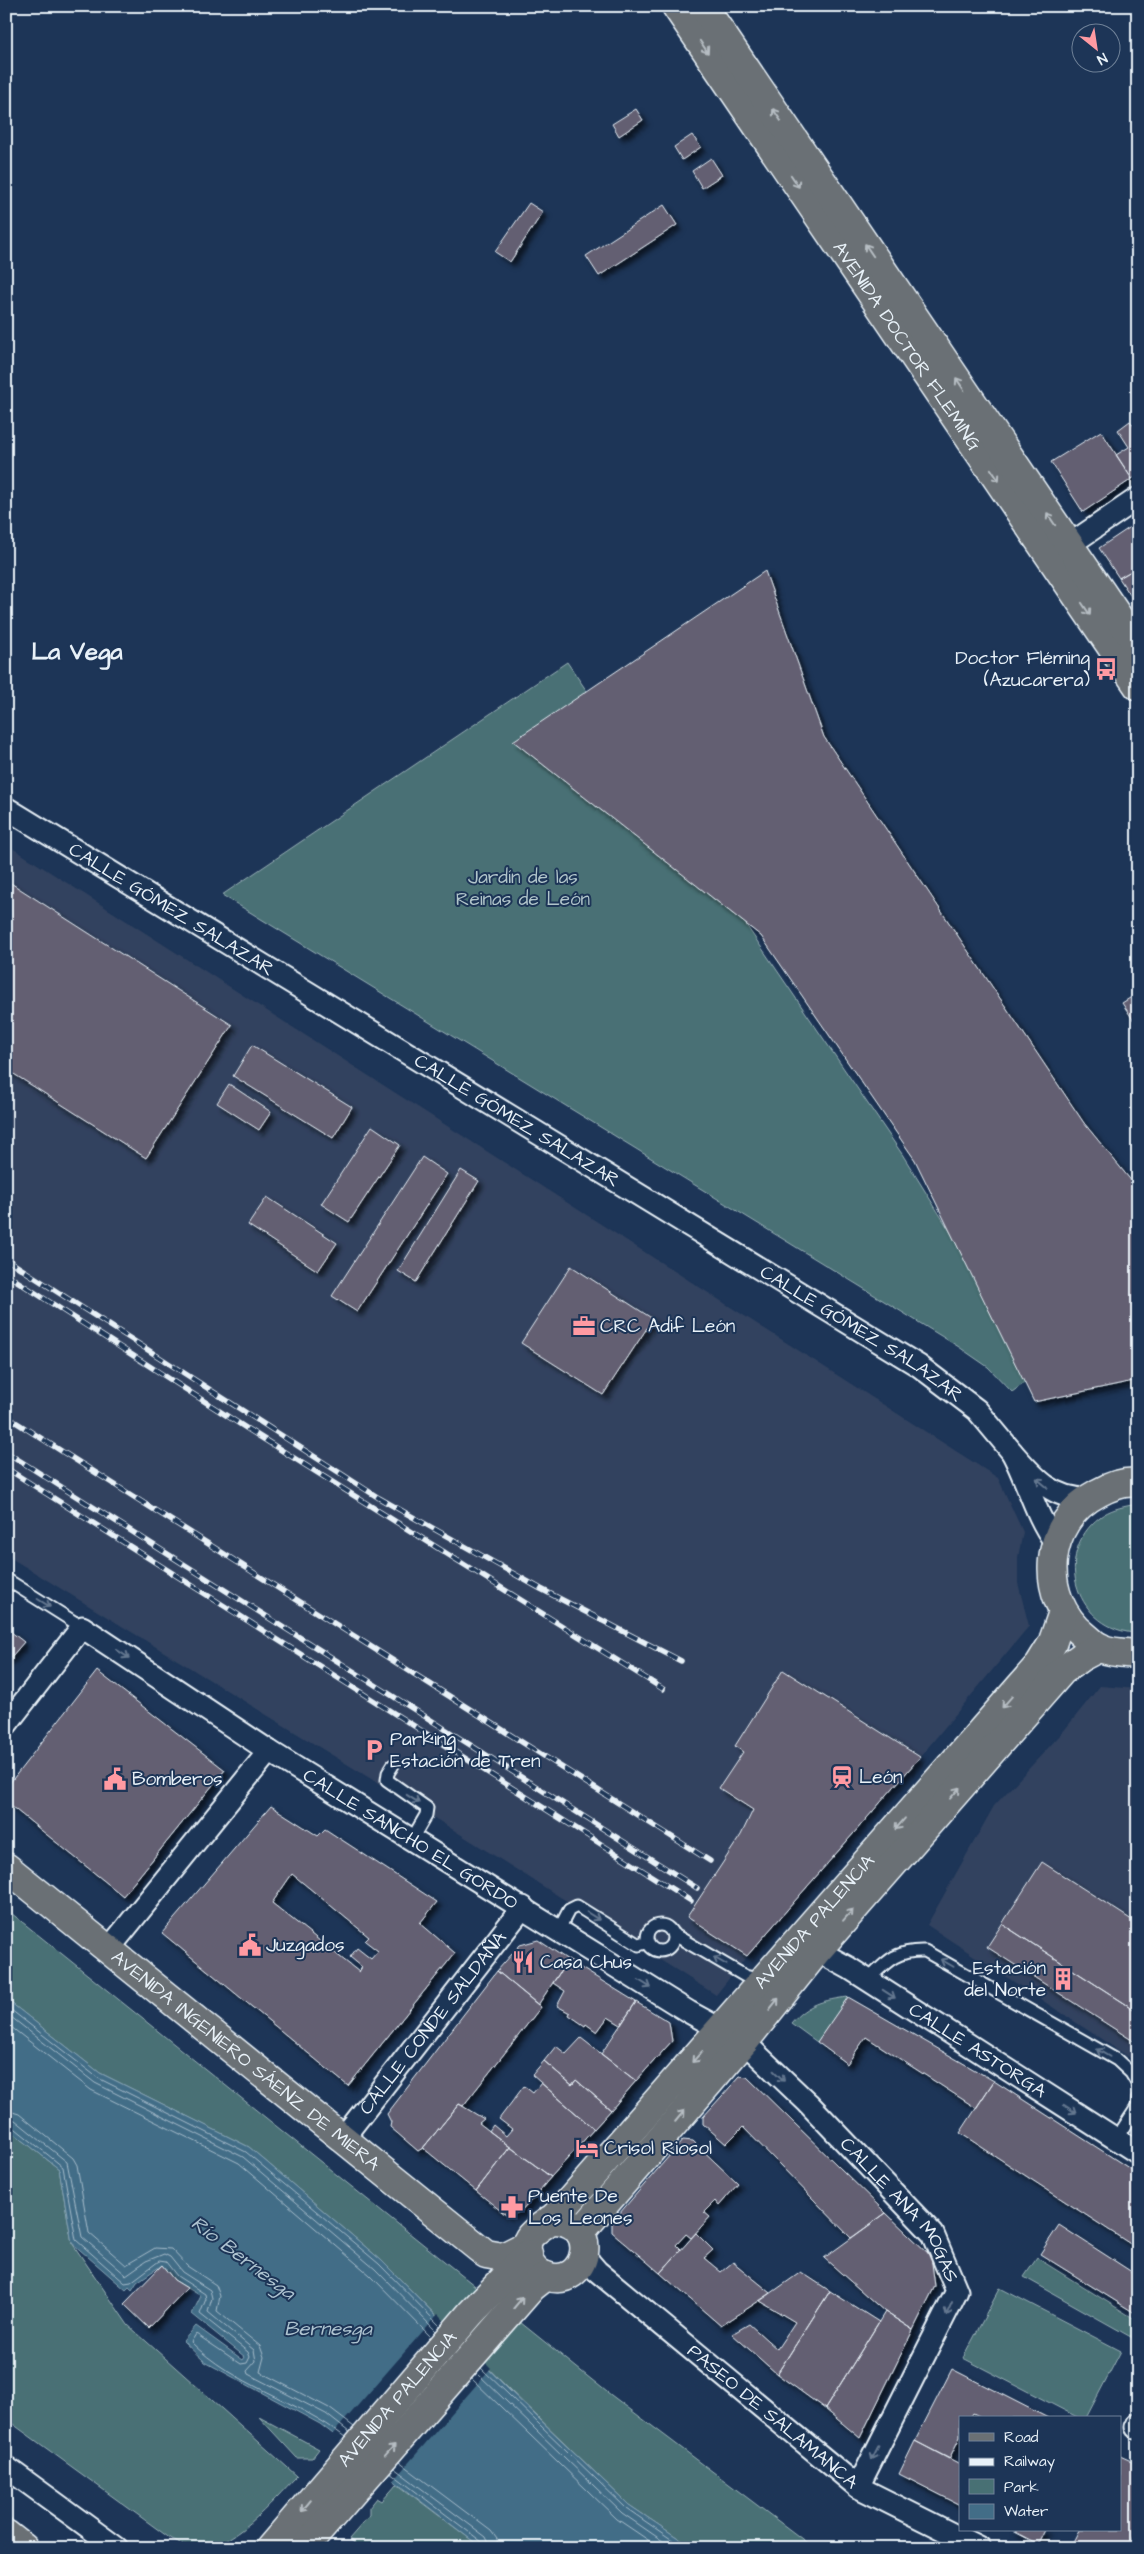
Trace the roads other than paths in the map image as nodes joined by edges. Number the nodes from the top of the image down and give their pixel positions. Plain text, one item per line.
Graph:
1 (676, 6) edge
2 (711, 9) edge
3 (1138, 498) edge
4 (1069, 545) junction
5 (1138, 646) edge
6 (1138, 686) edge
7 (6, 808) edge
8 (1012, 1452) junction
9 (1138, 1483) edge
10 (1087, 1498) junction
11 (1055, 1542) junction
12 (6, 1579) edge
13 (1063, 1612) junction
14 (82, 1627) junction
15 (1100, 1647) junction
16 (1138, 1654) edge
17 (6, 1725) edge
18 (269, 1751) junction
19 (393, 1765) dead end
20 (412, 1840) junction
21 (6, 1866) edge
22 (523, 1907) junction
23 (559, 1929) junction
24 (673, 1934) junction
25 (648, 1942) junction
26 (808, 1946) junction
27 (108, 1950) junction
28 (868, 1980) junction
29 (764, 1981) junction
30 (732, 2036) junction
31 (1138, 2085) edge
32 (1138, 2098) edge
33 (343, 2138) junction
34 (1116, 2139) junction
35 (1138, 2153) edge
36 (550, 2220) junction
37 (582, 2245) junction
38 (527, 2250) junction
39 (486, 2254) junction
40 (546, 2276) junction
41 (480, 2304) junction
42 (6, 2467) edge
43 (858, 2487) junction
44 (6, 2534) edge
45 (24, 2548) edge
46 (117, 2548) edge
47 (270, 2548) edge
48 (304, 2548) edge
49 (980, 2548) edge

1 -> 6 main road, AVENIDA DOCTOR FLEMING
4 -> 2 main road, AVENIDA DOCTOR FLEMING
3 - 4 street
4 - 5 main road, AVENIDA DOCTOR FLEMING
7 - 8 street, CALLE GÓMEZ SALAZAR
10 -> 8 street, CALLE GÓMEZ SALAZAR
8 - 11 street, CALLE GÓMEZ SALAZAR
9 - 10 main road
10 - 11 main road
11 - 13 main road
12 -> 14 lane
13 - 15 main road
13 -> 26 main road, AVENIDA PALENCIA
14 - 17 street
14 -> 18 street, CALLE SANCHO EL GORDO
15 - 16 main road
26 -> 15 main road, AVENIDA PALENCIA
18 - 20 street, CALLE SANCHO EL GORDO
18 - 27 street
19 -> 20 lane
20 - 22 street, CALLE SANCHO EL GORDO
21 - 27 main road, AVENIDA INGENIERO SÁENZ DE MIERA
22 - 23 street, CALLE SANCHO EL GORDO
22 - 33 street, CALLE CONDE SALDAÑA
23 -> 25 lane
23 -> 30 street, CALLE SANCHO EL GORDO
24 - 25 lane
24 - 25 lane
29 -> 24 lane
26 - 28 street, CALLE ASTORGA
26 - 29 main road, AVENIDA PALENCIA
30 -> 26 main road
27 - 33 main road, AVENIDA INGENIERO SÁENZ DE MIERA
31 -> 28 lane
28 -> 34 street, CALLE ASTORGA
29 - 30 main road, AVENIDA PALENCIA
30 -> 36 main road, AVENIDA PALENCIA
37 -> 30 main road, AVENIDA PALENCIA
30 -> 43 street, CALLE ANA MOGAS
32 - 34 lane
33 - 39 main road, AVENIDA INGENIERO SÁENZ DE MIERA
34 - 35 street, CALLE ASTORGA
36 - 37 main road
36 - 38 main road, AVENIDA PALENCIA
37 - 40 main road, AVENIDA PALENCIA
37 - 43 street, PASEO DE SALAMANCA
38 - 39 main road
38 - 40 main road
38 - 41 main road, AVENIDA PALENCIA
39 - 41 main road
48 -> 40 main road, AVENIDA PALENCIA
41 -> 47 main road, AVENIDA PALENCIA
42 - 46 street
43 - 49 street, PASEO DE SALAMANCA
44 - 45 main road

